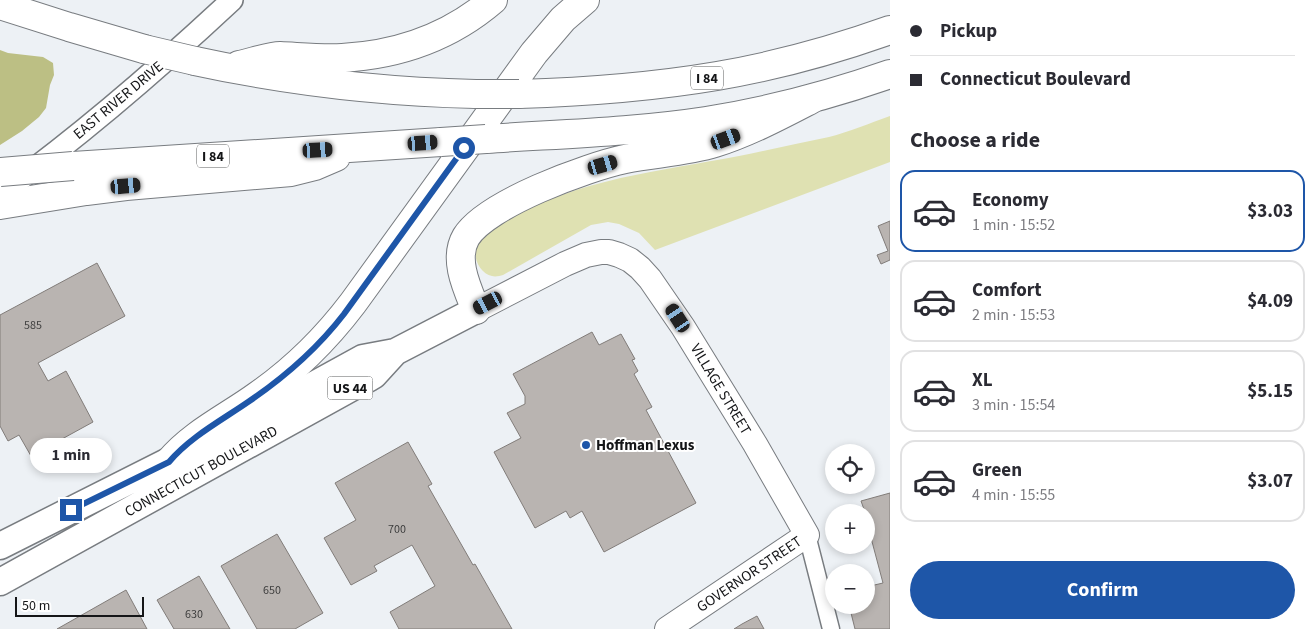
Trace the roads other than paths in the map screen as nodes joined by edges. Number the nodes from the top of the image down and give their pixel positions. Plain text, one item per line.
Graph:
1 (232, 0) edge
2 (493, 0) edge
3 (585, 0) edge
4 (0, 4) edge
5 (890, 30) edge
6 (227, 68) junction
7 (890, 74) edge
8 (816, 97) junction
9 (354, 148) junction
10 (0, 172) edge
11 (0, 194) edge
12 (0, 205) edge
13 (476, 310) junction
14 (395, 352) junction
15 (169, 462) junction
16 (807, 535) junction
17 (0, 546) edge
18 (0, 582) edge
19 (667, 629) edge
20 (831, 629) edge

1 - 11 street, EAST RIVER DRIVE
2 - 6 highway
3 - 15 highway
4 - 6 highway, I 84, bridge
5 - 6 highway, I 84, bridge
7 - 8 highway, I 84
8 - 9 highway, I 84, bridge
8 - 13 highway
9 - 10 highway, I 84, bridge
9 - 12 highway
13 - 14 main road, CONNECTICUT BOULEVARD / US 44
13 - 16 main road, VILLAGE STREET
14 - 15 main road, CONNECTICUT BOULEVARD
14 - 18 main road, CONNECTICUT BOULEVARD / US 44
15 - 17 main road, CONNECTICUT BOULEVARD
16 - 19 main road, GOVERNOR STREET
16 - 20 street, VILLAGE STREET

